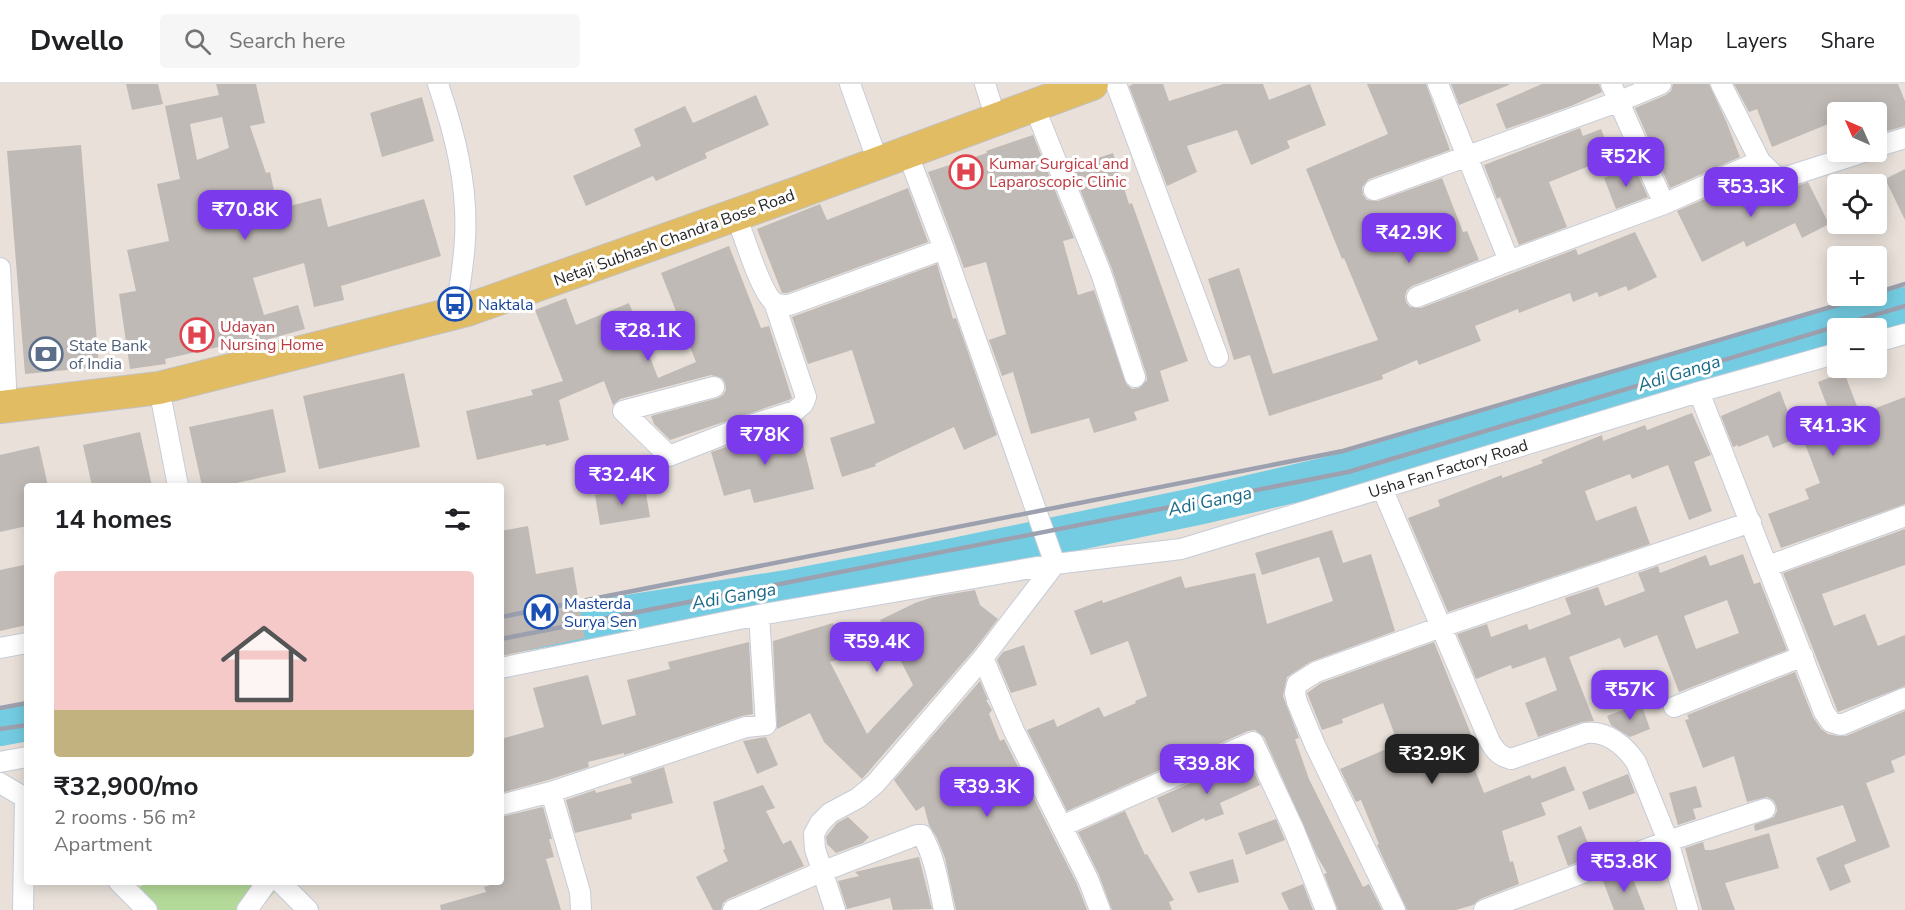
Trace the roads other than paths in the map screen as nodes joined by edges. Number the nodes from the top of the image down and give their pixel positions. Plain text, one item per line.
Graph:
1 (438, 84) edge
2 (850, 84) edge
3 (985, 84) edge
4 (1092, 84) edge
5 (1116, 84) edge
6 (1438, 84) edge
7 (1661, 84) edge
8 (1721, 84) edge
9 (1616, 92) edge
10 (1034, 106) junction
11 (996, 119) junction
12 (1905, 138) edge
13 (1887, 144) edge
14 (1467, 155) junction
15 (892, 157) junction
16 (1760, 161) junction
17 (1833, 162) edge
18 (1374, 190) dead end
19 (1664, 204) junction
20 (736, 215) junction
21 (944, 249) junction
22 (1509, 261) junction
23 (0, 268) edge
24 (1417, 297) dead end
25 (774, 302) junction
26 (456, 313) junction
27 (1905, 334) edge
28 (1887, 339) edge
29 (1827, 356) edge
30 (1218, 357) dead end
31 (1135, 377) dead end
32 (714, 387) dead end
33 (159, 388) junction
34 (1699, 392) junction
35 (4, 407) edge
36 (177, 483) edge
37 (1382, 488) junction
38 (1905, 516) edge
39 (1750, 522) junction
40 (1055, 564) junction
41 (1768, 566) junction
42 (759, 615) junction
43 (1441, 627) junction
44 (24, 644) edge
45 (0, 648) edge
46 (1803, 656) junction
47 (983, 658) junction
48 (504, 667) edge
49 (1905, 698) edge
50 (1674, 707) dead end
51 (24, 758) edge
52 (0, 762) edge
53 (0, 783) edge
54 (551, 792) junction
55 (24, 797) edge
56 (504, 804) edge
57 (1765, 809) dead end
58 (1062, 826) junction
59 (1668, 841) junction
60 (821, 872) junction
61 (24, 873) edge
62 (122, 885) edge
63 (265, 885) edge
64 (283, 885) edge
65 (23, 910) edge
66 (147, 910) edge
67 (247, 910) edge
68 (308, 910) edge
69 (581, 910) edge
70 (733, 910) edge
71 (834, 910) edge
72 (944, 910) edge
73 (1100, 910) edge
74 (1326, 910) edge
75 (1395, 910) edge
76 (1484, 910) edge
77 (1688, 910) edge

1 - 26 street
2 - 15 street
3 - 11 street
4 - 10 main road, Netaji Subhash Chandra Bose Road
5 - 30 street
6 - 14 street
7 - 9 street
8 - 16 street
9 - 14 street
9 - 19 street
10 - 11 main road, Netaji Subhash Chandra Bose Road
10 - 31 street
11 - 15 main road, Netaji Subhash Chandra Bose Road
12 - 13 street
14 - 18 street
14 - 22 street
15 - 20 main road, Netaji Subhash Chandra Bose Road
15 - 21 street
16 - 17 street
16 - 19 street
19 - 22 street
20 - 25 street
20 - 26 main road, Netaji Subhash Chandra Bose Road
21 - 25 street
21 - 40 street
22 - 24 street
23 - 35 street
25 - 32 street
26 - 33 main road, Netaji Subhash Chandra Bose Road
27 - 28 street
29 - 34 street, Usha Fan Factory Road
33 - 35 main road, Netaji Subhash Chandra Bose Road
33 - 36 street
34 - 37 street, Usha Fan Factory Road
34 - 39 street
37 - 40 street, Usha Fan Factory Road
37 - 43 street
38 - 41 street
39 - 41 street
39 - 43 street
40 - 42 street, Usha Fan Factory Road
40 - 47 street
41 - 46 street
42 - 48 street, Usha Fan Factory Road
42 - 54 street
43 - 59 street
43 - 75 street
44 - 45 street
46 - 49 street
46 - 50 street
47 - 58 street
47 - 60 street
51 - 52 street
53 - 55 street
54 - 56 street
54 - 69 street
57 - 59 street
58 - 73 street
58 - 74 street
59 - 76 street
59 - 77 street
60 - 70 street
60 - 71 street
60 - 72 street
61 - 65 street
62 - 66 street
63 - 67 street
64 - 68 street

